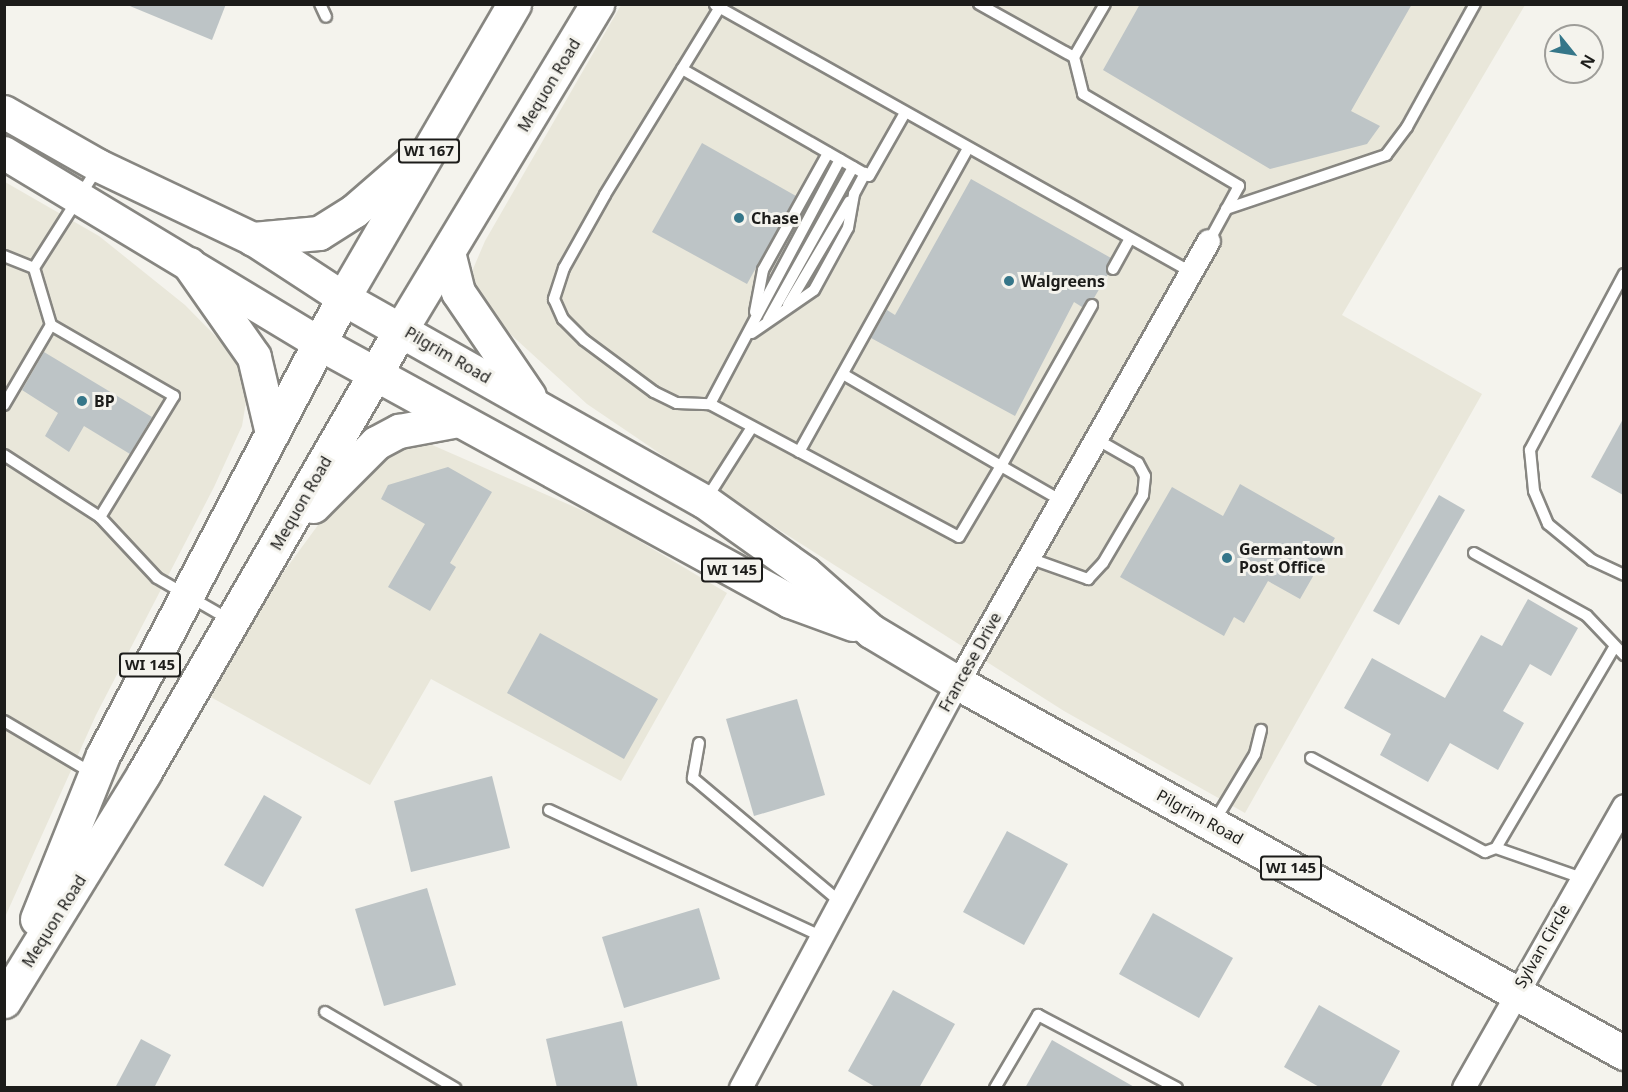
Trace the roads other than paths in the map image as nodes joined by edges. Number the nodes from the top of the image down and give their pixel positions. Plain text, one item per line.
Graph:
1 (320, 4) edge
2 (514, 4) edge
3 (597, 4) edge
4 (979, 4) edge
5 (1105, 4) edge
6 (1475, 4) edge
7 (717, 6) edge
8 (326, 17) dead end
9 (1074, 57) junction
10 (682, 69) junction
11 (4, 112) edge
12 (905, 113) junction
13 (436, 140) junction
14 (968, 150) junction
15 (4, 153) edge
16 (828, 153) junction
17 (840, 159) junction
18 (99, 166) junction
19 (853, 167) junction
20 (865, 173) junction
21 (79, 198) junction
22 (1226, 208) junction
23 (1130, 238) junction
24 (252, 239) junction
25 (1209, 241) joint
26 (448, 252) junction
27 (4, 256) edge
28 (189, 264) junction
29 (34, 268) junction
30 (1113, 269) dead end
31 (1191, 272) junction
32 (1623, 274) edge
33 (343, 297) junction
34 (1092, 305) dead end
35 (766, 323) junction
36 (51, 325) junction
37 (401, 329) junction
38 (751, 333) junction
39 (319, 342) junction
40 (843, 374) junction
41 (375, 375) junction
42 (710, 404) junction
43 (4, 405) edge
44 (536, 405) junction
45 (458, 420) junction
46 (752, 427) junction
47 (272, 433) junction
48 (1096, 439) junction
49 (799, 452) junction
50 (4, 455) edge
51 (622, 455) junction
52 (1001, 466) junction
53 (598, 497) junction
54 (704, 501) junction
55 (1062, 501) junction
56 (100, 517) junction
57 (280, 539) junction
58 (1474, 553) dead end
59 (1029, 558) junction
60 (1623, 575) edge
61 (188, 593) junction
62 (232, 621) junction
63 (871, 631) junction
64 (1614, 648) junction
65 (1623, 655) edge
66 (958, 683) junction
67 (4, 721) edge
68 (1261, 730) dead end
69 (699, 743) dead end
70 (1311, 758) dead end
71 (95, 775) junction
72 (1623, 806) edge
73 (549, 810) dead end
74 (1213, 824) junction
75 (1496, 849) junction
76 (1581, 878) junction
77 (840, 902) junction
78 (821, 936) junction
79 (1516, 993) junction
80 (4, 1000) edge
81 (325, 1012) dead end
82 (1623, 1053) edge
83 (455, 1088) edge
84 (741, 1088) edge
85 (996, 1088) edge
86 (1177, 1088) edge
87 (1464, 1088) edge

1 - 8 lane
2 - 13 main road, Mequon Road / WI 167
3 - 26 main road, Mequon Road
4 - 9 lane
5 - 9 lane
6 - 22 lane
7 - 10 lane
7 - 12 lane
9 - 22 lane
10 - 16 lane
10 - 42 lane
11 - 18 street, Pilgrim Road
12 - 14 lane
12 - 20 lane
13 - 24 main road
13 - 33 main road, Mequon Road / WI 167
14 - 23 lane
14 - 40 lane
15 - 21 street, Pilgrim Road
16 - 17 lane
16 - 38 lane
17 - 19 lane
17 - 38 lane
18 - 21 lane
18 - 24 street, Pilgrim Road
19 - 20 lane
19 - 35 lane
20 - 35 lane
21 - 28 street, Pilgrim Road
21 - 29 lane
22 - 25 lane
23 - 30 lane
23 - 31 lane
24 - 33 street, Pilgrim Road
25 - 31 street, Francese Drive
26 - 37 main road, Mequon Road
26 - 44 main road
27 - 29 lane
28 - 39 street, Pilgrim Road
28 - 47 main road
29 - 36 lane
31 - 48 street, Francese Drive
32 - 60 lane
33 - 37 main road, Pilgrim Road / WI 145
33 - 39 main road, Mequon Road / WI 145
34 - 52 lane
35 - 38 lane
36 - 43 lane
36 - 56 lane
37 - 41 main road, Mequon Road
37 - 44 main road, Pilgrim Road / WI 145
38 - 42 lane
39 - 41 main road, Pilgrim Road
39 - 47 main road, Mequon Road / WI 145
40 - 49 lane
40 - 52 lane
41 - 45 main road, Pilgrim Road
41 - 57 main road, Mequon Road
42 - 46 lane
44 - 51 main road, Pilgrim Road / WI 145
45 - 53 main road, Pilgrim Road / WI 145
45 - 57 main road, WI 145
46 - 49 lane
46 - 54 lane
47 - 61 main road, Mequon Road / WI 145
48 - 55 street, Francese Drive
48 - 59 lane
49 - 52 lane
50 - 56 lane
51 - 53 main road
51 - 54 main road, Pilgrim Road / WI 145
52 - 55 lane
53 - 63 main road, Pilgrim Road / WI 145
54 - 63 main road, Pilgrim Road / WI 145
55 - 59 street, Francese Drive
56 - 61 lane
57 - 62 main road, Mequon Road / WI 145
58 - 64 lane
59 - 66 street, Francese Drive
61 - 62 lane
61 - 71 main road, Mequon Road / WI 145
62 - 80 main road, Mequon Road / WI 145
63 - 66 main road, Pilgrim Road / WI 145
64 - 65 lane
64 - 75 lane
66 - 74 main road, Pilgrim Road / WI 145
66 - 77 street, Francese Drive
67 - 71 lane
68 - 74 lane
69 - 77 lane
70 - 75 lane
71 - 80 main road, Mequon Road / WI 145
72 - 76 street, Sylvan Circle
73 - 78 lane
74 - 79 main road, Pilgrim Road / WI 145
75 - 76 lane
76 - 79 street, Sylvan Circle
77 - 78 street, Francese Drive
78 - 84 street, Francese Drive
79 - 82 main road, Pilgrim Road / WI 145
79 - 87 street, Sylvan Circle
81 - 83 lane
85 - 86 lane

